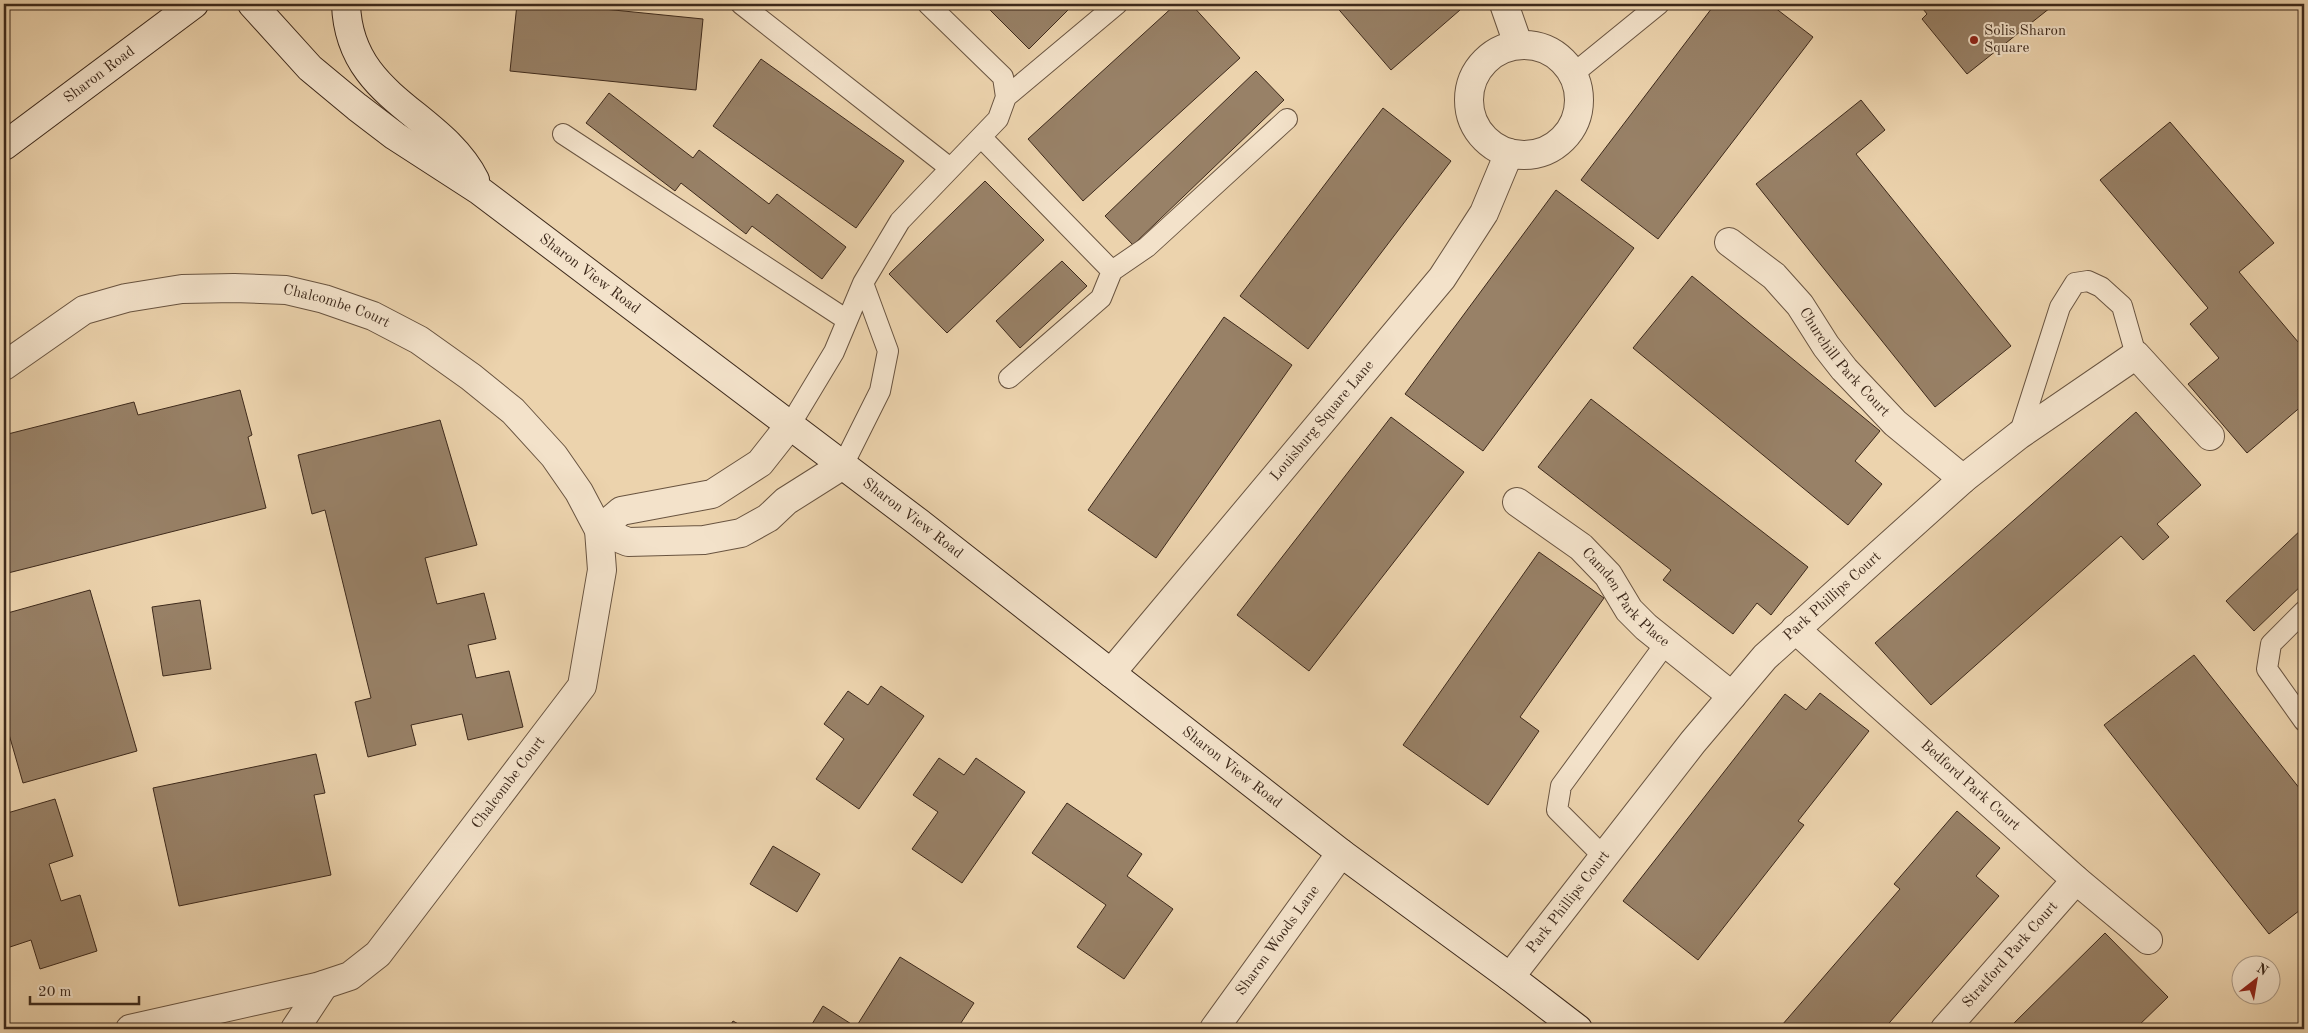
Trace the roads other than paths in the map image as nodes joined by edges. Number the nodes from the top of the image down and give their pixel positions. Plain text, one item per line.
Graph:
1 (194, 4) edge
2 (252, 4) edge
3 (346, 4) edge
4 (740, 4) edge
5 (928, 4) edge
6 (1117, 4) edge
7 (1504, 4) edge
8 (1659, 4) edge
9 (1518, 44) junction
10 (1573, 74) junction
11 (1006, 97) junction
12 (1287, 118) dead end
13 (563, 134) dead end
14 (981, 137) junction
15 (4, 146) edge
16 (1509, 152) junction
17 (950, 168) junction
18 (480, 191) junction
19 (1729, 242) dead end
20 (1112, 271) junction
21 (863, 283) junction
22 (847, 320) junction
23 (2136, 355) junction
24 (4, 366) edge
25 (1010, 378) dead end
26 (790, 425) junction
27 (2019, 435) junction
28 (2210, 436) dead end
29 (843, 465) junction
30 (1963, 479) junction
31 (1517, 502) dead end
32 (599, 530) junction
33 (2304, 611) edge
34 (1795, 629) junction
35 (1666, 643) junction
36 (1111, 673) junction
37 (1732, 696) junction
38 (2304, 721) edge
39 (1341, 853) junction
40 (1604, 857) junction
41 (2076, 880) junction
42 (2148, 940) dead end
43 (1510, 977) junction
44 (324, 985) junction
45 (130, 1029) edge
46 (295, 1029) edge
47 (1214, 1029) edge
48 (1578, 1029) edge
49 (1944, 1029) edge

1 - 15 street, Sharon Road
2 - 18 street, Sharon View Road
3 - 18 street
4 - 17 lane
5 - 11 lane
6 - 11 lane
7 - 9 street
8 - 10 lane
9 - 10 street
9 - 16 street
10 - 16 street
11 - 14 lane
12 - 20 lane
13 - 22 lane
14 - 17 lane
14 - 20 lane
16 - 36 street, Louisburg Square Lane
17 - 21 lane
18 - 26 street, Sharon View Road
19 - 30 street, Churchill Park Court
20 - 25 lane
21 - 22 lane
21 - 29 lane
22 - 26 lane
23 - 27 street, Park Phillips Court
23 - 27 lane
23 - 28 street
24 - 32 street, Chalcombe Court
26 - 29 street, Sharon View Road
26 - 32 street
27 - 30 street, Park Phillips Court
29 - 32 street
29 - 36 street, Sharon View Road
30 - 34 street, Park Phillips Court
31 - 35 street, Camden Park Place
32 - 44 street, Chalcombe Court
33 - 38 lane
34 - 37 street, Park Phillips Court
34 - 41 street, Bedford Park Court
35 - 37 street, Camden Park Place
35 - 40 lane
36 - 39 street, Sharon View Road
37 - 40 street, Park Phillips Court
39 - 43 street, Sharon View Road
39 - 47 street, Sharon Woods Lane
40 - 43 street, Park Phillips Court
41 - 42 street, Bedford Park Court
41 - 49 street, Stratford Park Court
43 - 48 street, Sharon View Road
44 - 45 street, Chalcombe Court
44 - 46 street

